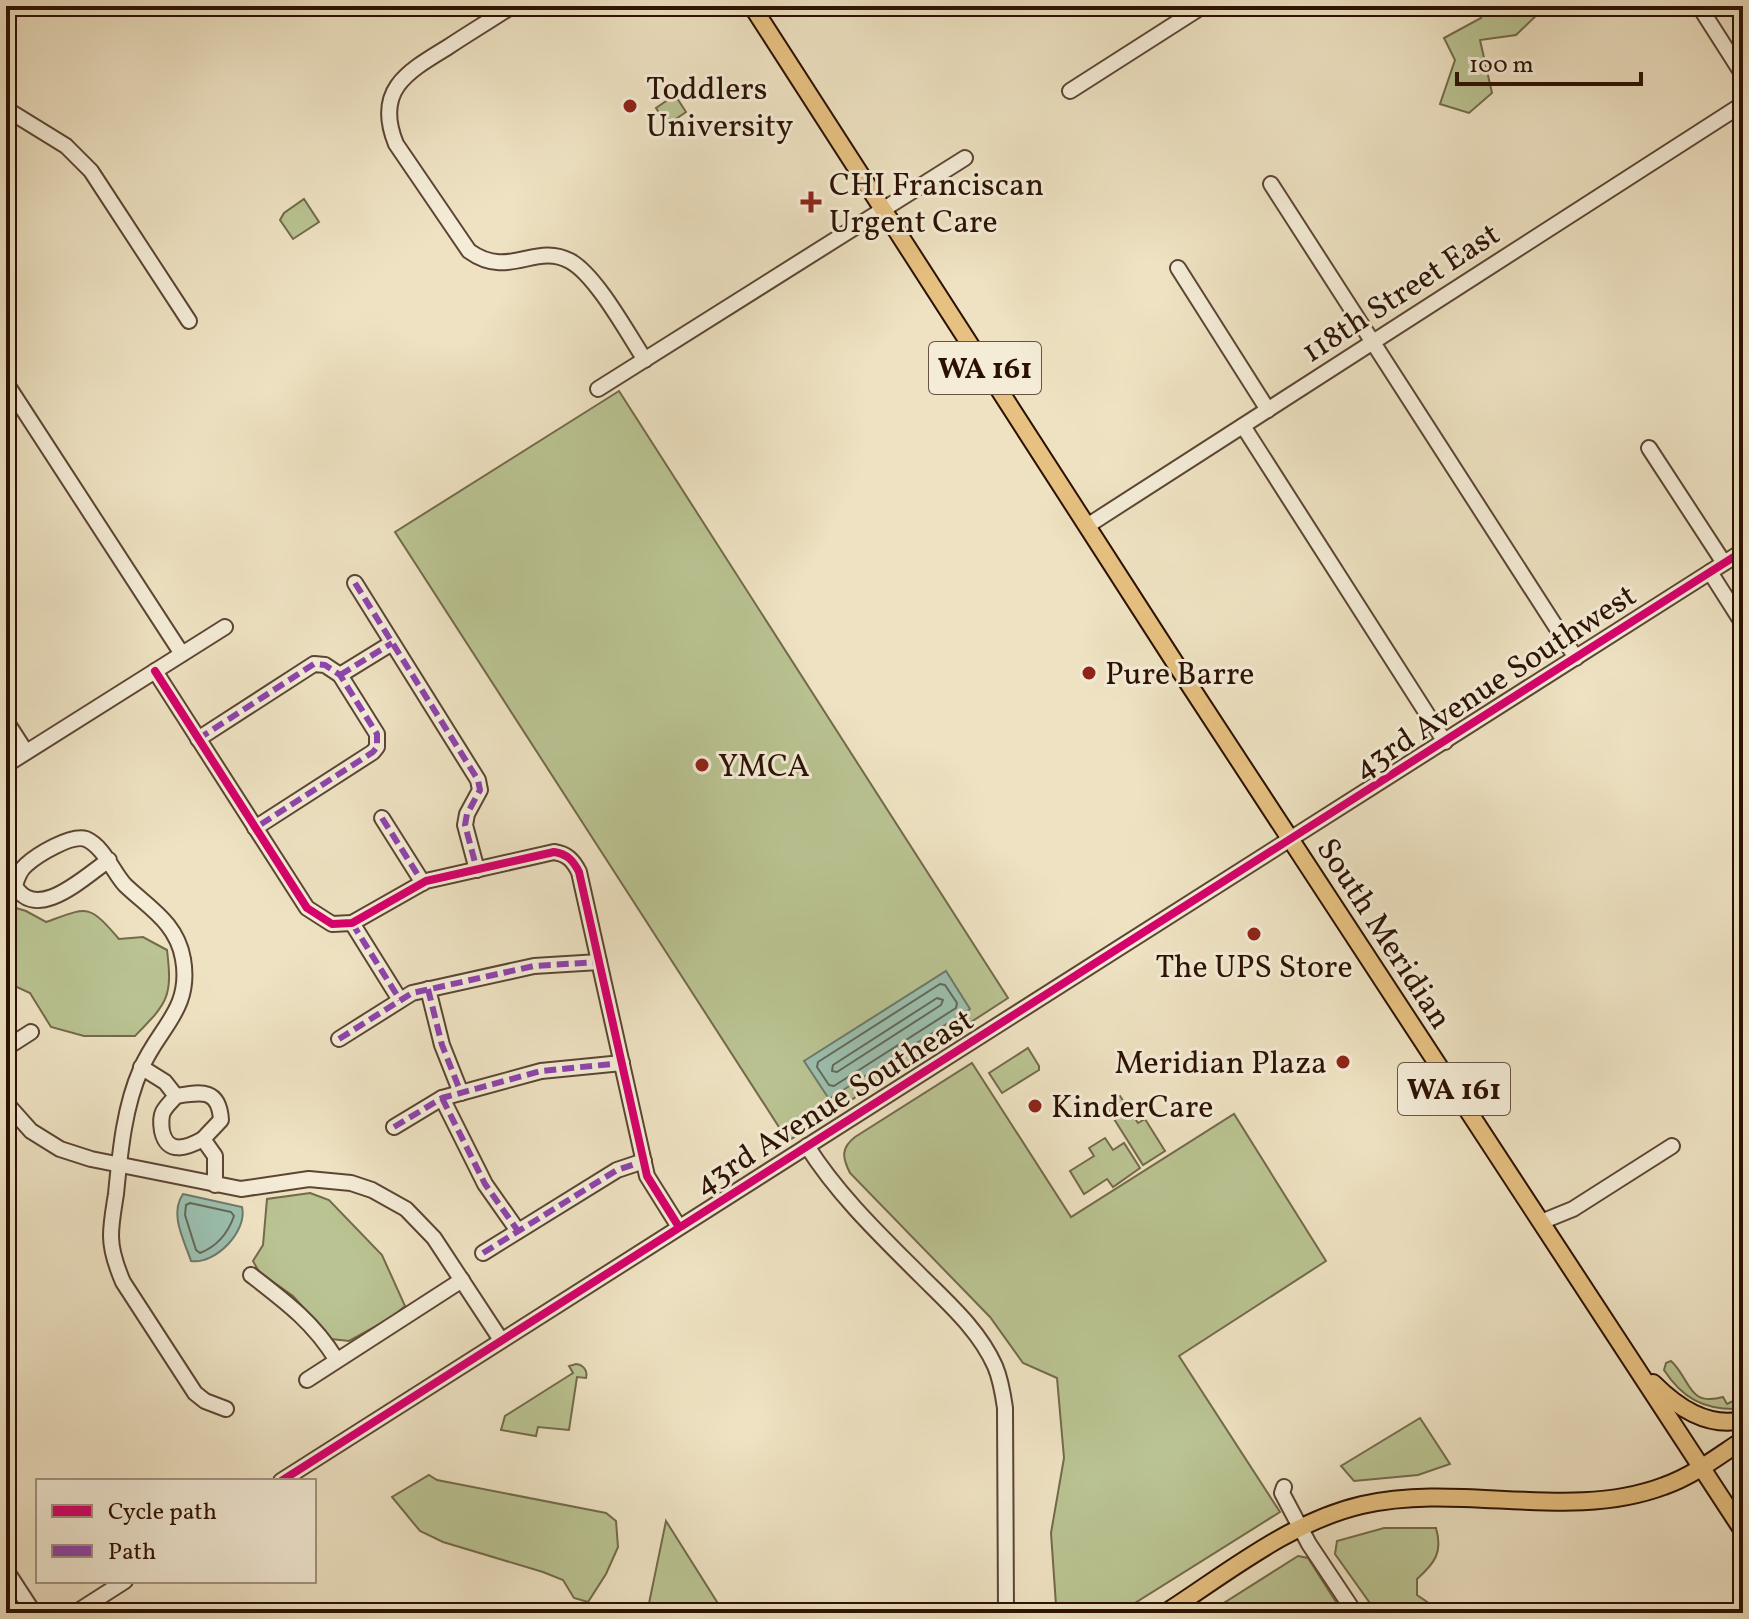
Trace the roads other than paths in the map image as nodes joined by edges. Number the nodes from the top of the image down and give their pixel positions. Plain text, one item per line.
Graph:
1 (12, 6) edge
2 (512, 6) edge
3 (752, 6) edge
4 (1203, 6) edge
5 (1699, 6) edge
6 (6, 13) edge
7 (1743, 75) edge
8 (1070, 91) dead end
9 (1743, 104) edge
10 (6, 109) edge
11 (965, 158) dead end
12 (1271, 184) dead end
13 (883, 210) junction
14 (1178, 268) dead end
15 (189, 321) dead end
16 (1373, 342) junction
17 (645, 360) junction
18 (6, 383) edge
19 (598, 389) dead end
20 (1268, 410) junction
21 (1243, 426) junction
22 (1649, 448) dead end
23 (1087, 526) junction
24 (1743, 551) edge
25 (1724, 563) junction
26 (1710, 572) junction
27 (355, 583) dead end
28 (1743, 624) edge
29 (225, 627) dead end
30 (392, 643) junction
31 (182, 654) junction
32 (1576, 658) junction
33 (155, 671) junction
34 (340, 675) junction
35 (6, 721) edge
36 (198, 739) junction
37 (1445, 742) junction
38 (26, 752) junction
39 (6, 765) edge
40 (382, 818) dead end
41 (255, 828) junction
42 (1291, 840) junction
43 (109, 860) junction
44 (477, 870) junction
45 (423, 883) junction
46 (352, 923) junction
47 (599, 962) junction
48 (428, 989) junction
49 (400, 1000) junction
50 (31, 1032) dead end
51 (339, 1039) dead end
52 (6, 1048) edge
53 (622, 1063) junction
54 (141, 1067) junction
55 (461, 1093) junction
56 (176, 1096) junction
57 (442, 1098) junction
58 (6, 1103) edge
59 (394, 1127) dead end
60 (203, 1139) junction
61 (807, 1146) junction
62 (1672, 1146) dead end
63 (644, 1161) junction
64 (119, 1165) junction
65 (215, 1185) junction
66 (1541, 1222) junction
67 (679, 1227) junction
68 (518, 1231) junction
69 (483, 1253) dead end
70 (251, 1275) dead end
71 (462, 1280) junction
72 (501, 1340) junction
73 (336, 1359) junction
74 (1634, 1364) junction
75 (307, 1380) dead end
76 (226, 1409) dead end
77 (1743, 1420) edge
78 (1743, 1440) edge
79 (1702, 1468) junction
80 (284, 1479) edge
81 (1284, 1487) dead end
82 (1301, 1528) junction
83 (1743, 1531) edge
84 (6, 1570) edge
85 (122, 1583) edge
86 (34, 1613) edge
87 (75, 1613) edge
88 (1006, 1613) edge
89 (1165, 1613) edge
90 (1355, 1613) edge

1 - 6 street
2 - 17 street
3 - 13 main road, WA 161
4 - 8 street
5 - 7 street
9 - 16 street, 118th Street East
10 - 15 street
11 - 13 street
12 - 16 street
13 - 17 street
13 - 23 main road, WA 161
14 - 20 street
16 - 20 street, 118th Street East
16 - 32 street
17 - 19 street
18 - 31 street
20 - 21 street, 118th Street East
21 - 23 street, 118th Street East
21 - 37 street
22 - 25 street
23 - 42 main road, South Meridian / WA 161
24 - 25 street, 43rd Avenue Southwest
25 - 26 street, 43rd Avenue Southwest
26 - 28 street
26 - 32 street, 43rd Avenue Southwest
27 - 30 street
29 - 31 street
30 - 34 street
30 - 44 street
31 - 33 street
32 - 37 street, 43rd Avenue Southwest
33 - 36 street
33 - 38 street
34 - 36 street
34 - 41 street
35 - 38 street
36 - 41 street
37 - 42 street, 43rd Avenue Southwest
38 - 39 street
40 - 45 street
41 - 46 street
42 - 61 street, 43rd Avenue Southeast
42 - 66 main road, South Meridian / WA 161
43 - 43 street
43 - 54 street
44 - 45 street
44 - 47 street
45 - 46 street
46 - 49 street
47 - 48 street
47 - 53 street
48 - 49 street
48 - 55 street
49 - 51 street
50 - 52 street
53 - 55 street
53 - 63 street
54 - 56 street
54 - 64 street
55 - 57 street
56 - 60 street
56 - 60 street
57 - 59 street
57 - 68 street
58 - 64 street
60 - 65 street
61 - 67 street, 43rd Avenue Southeast
61 - 88 street
62 - 66 street
63 - 67 street
63 - 68 street
64 - 65 street
64 - 76 street
65 - 71 street
66 - 74 main road, South Meridian / WA 161
67 - 72 street, 43rd Avenue Southeast
68 - 69 street
70 - 73 street
71 - 72 street
71 - 73 street
72 - 80 street, 43rd Avenue Southeast
73 - 75 street
74 - 77 main road
74 - 79 main road, South Meridian / WA 161
78 - 79 main road
79 - 82 main road
79 - 83 main road, South Meridian / WA 161
81 - 82 street
82 - 89 main road
82 - 90 street
84 - 86 street
85 - 87 street

